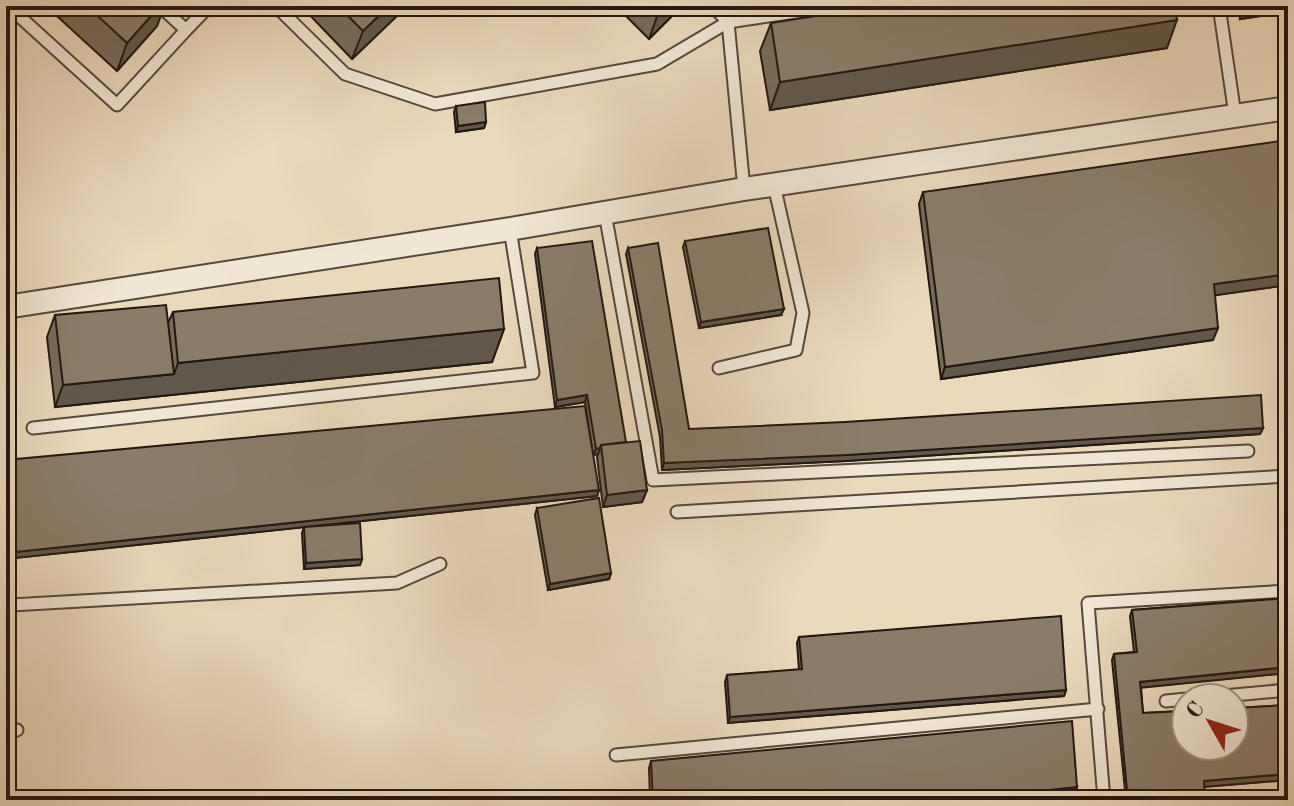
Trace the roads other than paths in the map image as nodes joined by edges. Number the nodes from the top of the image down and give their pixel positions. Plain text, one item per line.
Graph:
1 (8, 6) edge
2 (160, 6) edge
3 (209, 6) edge
4 (276, 6) edge
5 (713, 6) edge
6 (836, 6) edge
7 (1219, 6) edge
8 (728, 22) junction
9 (186, 30) junction
10 (1288, 108) edge
11 (1235, 115) junction
12 (774, 185) junction
13 (744, 189) junction
14 (605, 213) junction
15 (510, 229) junction
16 (6, 307) edge
17 (719, 368) dead end
18 (33, 428) dead end
19 (1248, 451) dead end
20 (1288, 476) edge
21 (677, 512) dead end
22 (440, 564) dead end
23 (1288, 591) edge
24 (6, 601) edge
25 (1288, 690) edge
26 (1250, 693) edge
27 (1166, 701) dead end
28 (1170, 701) edge
29 (1098, 709) junction
30 (616, 755) dead end
31 (1288, 797) edge
32 (1104, 800) edge
33 (1263, 800) edge

1 - 9 lane
2 - 9 lane
3 - 9 lane
4 - 8 lane
5 - 8 lane
6 - 8 lane
7 - 11 lane
8 - 13 lane
10 - 11 street
11 - 12 street
12 - 13 street
12 - 17 lane
13 - 14 street
14 - 15 street
14 - 19 lane
15 - 16 street
15 - 18 lane
20 - 21 lane
22 - 24 lane
23 - 29 lane
25 - 26 lane
27 - 28 lane
29 - 30 lane
29 - 32 lane
31 - 33 lane

